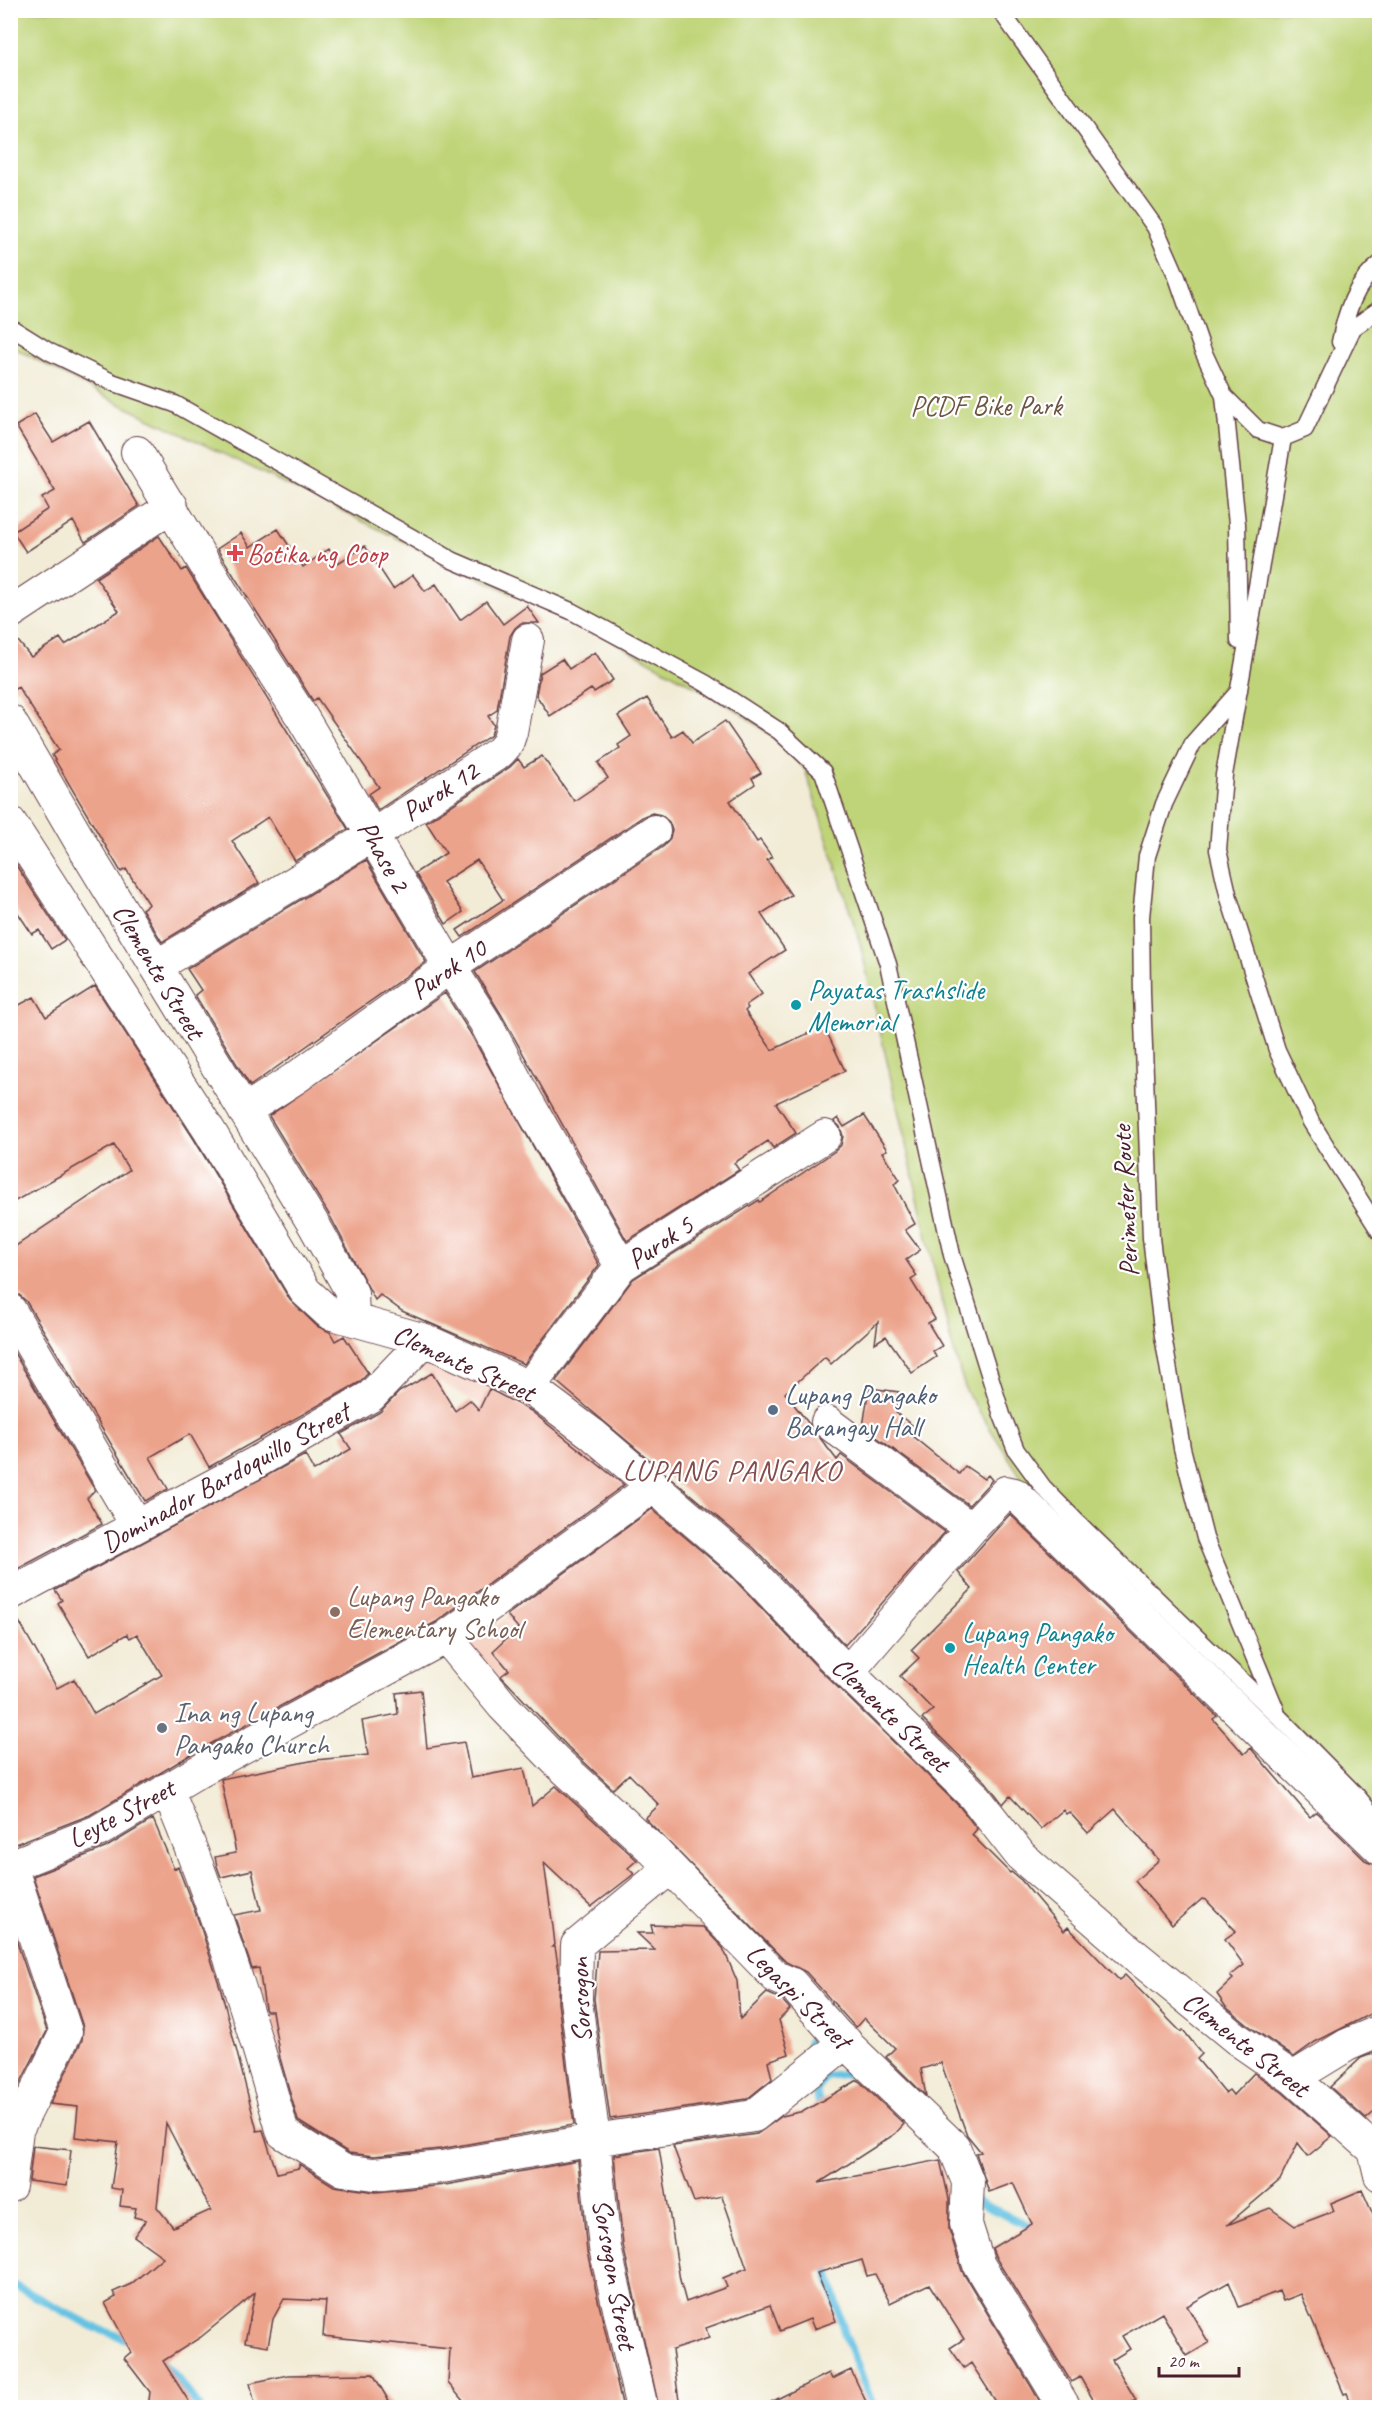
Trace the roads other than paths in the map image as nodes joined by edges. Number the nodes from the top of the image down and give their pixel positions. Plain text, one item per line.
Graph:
1 (1000, 10) edge
2 (1380, 264) edge
3 (1380, 309) edge
4 (10, 327) edge
5 (1335, 363) junction
6 (1224, 396) junction
7 (1283, 438) junction
8 (137, 452) dead end
9 (172, 506) junction
10 (10, 613) edge
11 (528, 640) dead end
12 (1239, 691) junction
13 (10, 721) edge
14 (10, 822) edge
15 (654, 831) dead end
16 (373, 835) junction
17 (133, 928) junction
18 (93, 952) junction
19 (157, 966) junction
20 (450, 967) junction
21 (215, 1062) junction
22 (178, 1082) junction
23 (244, 1111) junction
24 (825, 1136) dead end
25 (1380, 1232) edge
26 (621, 1266) junction
27 (10, 1310) edge
28 (353, 1318) junction
29 (425, 1340) junction
30 (529, 1387) junction
31 (827, 1422) dead end
32 (654, 1486) junction
33 (137, 1526) junction
34 (971, 1529) junction
35 (10, 1594) edge
36 (446, 1637) junction
37 (849, 1671) junction
38 (1278, 1716) junction
39 (167, 1789) junction
40 (1380, 1824) edge
41 (1380, 1849) edge
42 (11, 1866) edge
43 (670, 1868) junction
44 (1380, 2031) edge
45 (846, 2042) junction
46 (1293, 2078) junction
47 (594, 2140) junction
48 (1380, 2175) edge
49 (10, 2186) edge
50 (642, 2408) edge
51 (1065, 2408) edge

1 - 6 lane
2 - 5 lane
3 - 5 lane
4 - 38 lane
5 - 7 lane
6 - 7 lane
6 - 12 lane
7 - 12 lane
8 - 9 street, Phase 2
9 - 10 street
9 - 16 street, Phase 2
11 - 16 street, Purok 12
12 - 25 lane
12 - 38 lane, Perimeter Route
13 - 17 street, Clemente Street
14 - 18 street, Clemente Street
15 - 20 street, Purok 10
16 - 19 street, Purok 12
16 - 20 street, Phase 2
17 - 18 street
17 - 19 street, Clemente Street
18 - 22 street, Clemente Street
19 - 21 street, Clemente Street
20 - 23 street, Purok 10
20 - 26 street, Phase 2
21 - 22 street
21 - 23 street, Clemente Street
22 - 28 street, Clemente Street
23 - 28 street, Clemente Street
24 - 26 street, Purok 5
26 - 30 street, Purok 5
27 - 33 street
28 - 29 street, Clemente Street
29 - 30 street, Clemente Street
29 - 33 street, Dominador Bardoquillo Street
30 - 32 street, Clemente Street
31 - 34 street
32 - 36 street, Leyte Street
32 - 37 street, Clemente Street
33 - 35 street, Dominador Bardoquillo Street
34 - 37 street
34 - 41 street
36 - 39 street, Leyte Street
36 - 43 street, Legaspi Street
37 - 46 street, Clemente Street
38 - 40 lane
39 - 42 street, Leyte Street
39 - 47 street
42 - 49 street
43 - 45 street, Legaspi Street
43 - 47 street, Sorsogon
44 - 46 street
45 - 47 street
45 - 51 street, Legaspi Street
46 - 48 street, Clemente Street
47 - 50 street, Sorsogon Street

